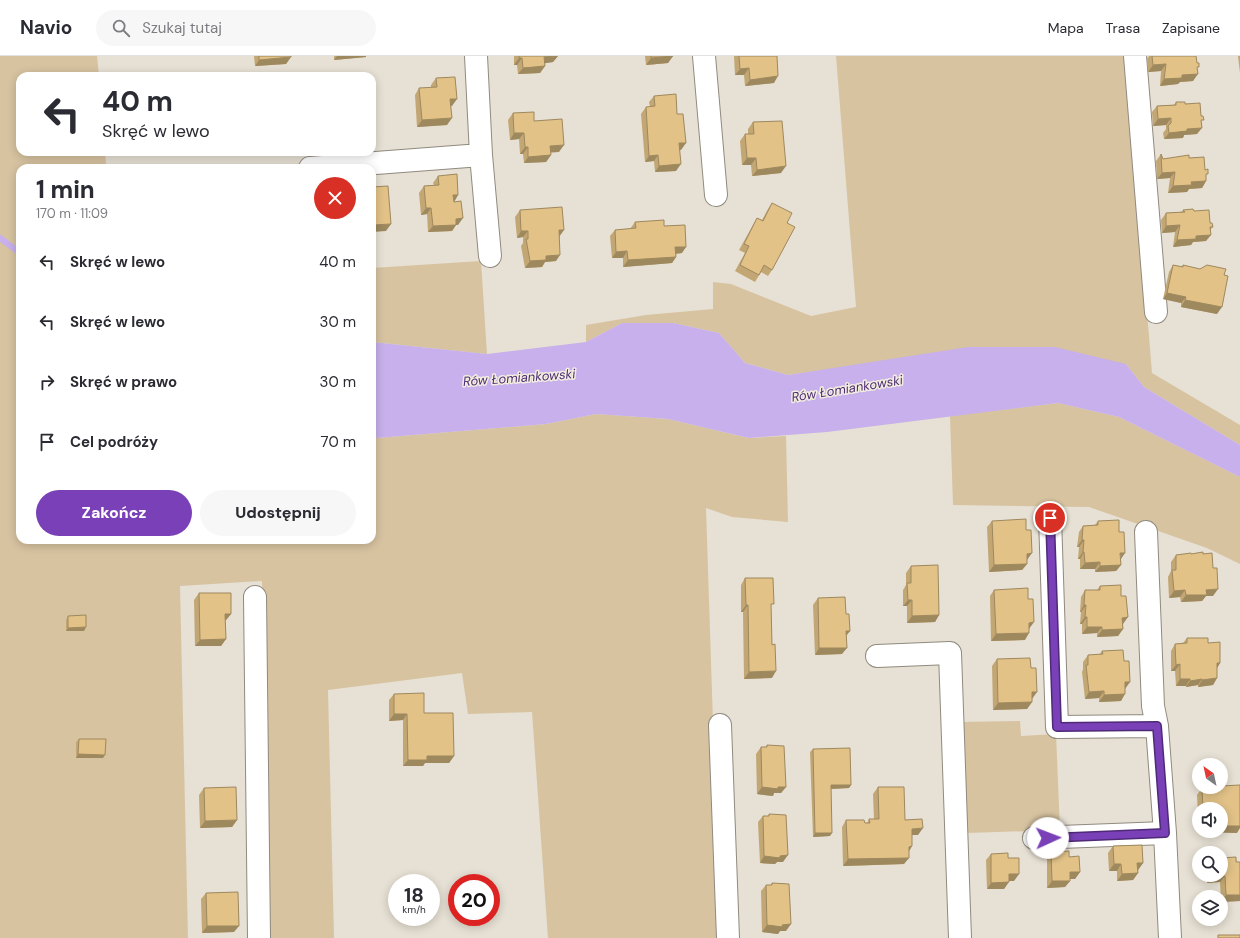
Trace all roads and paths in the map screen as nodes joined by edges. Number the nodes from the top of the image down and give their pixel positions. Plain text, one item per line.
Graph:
1 (476, 56) edge
2 (704, 56) edge
3 (1135, 56) edge
4 (481, 155) junction
5 (363, 164) edge
6 (716, 195) dead end
7 (490, 256) dead end
8 (1156, 312) dead end
9 (1050, 518) dead end
10 (1146, 532) dead end
11 (255, 597) dead end
12 (877, 656) dead end
13 (720, 725) dead end
14 (1157, 726) junction
15 (1165, 833) junction
16 (1034, 838) dead end
17 (259, 938) edge
18 (728, 938) edge
19 (960, 938) edge
20 (1170, 938) edge

1 - 4 lane
2 - 6 lane
3 - 8 lane
4 - 5 lane
4 - 7 lane
9 - 14 lane
10 - 14 lane
11 - 17 lane
12 - 19 lane
13 - 18 lane
14 - 15 lane
15 - 16 lane
15 - 20 lane

